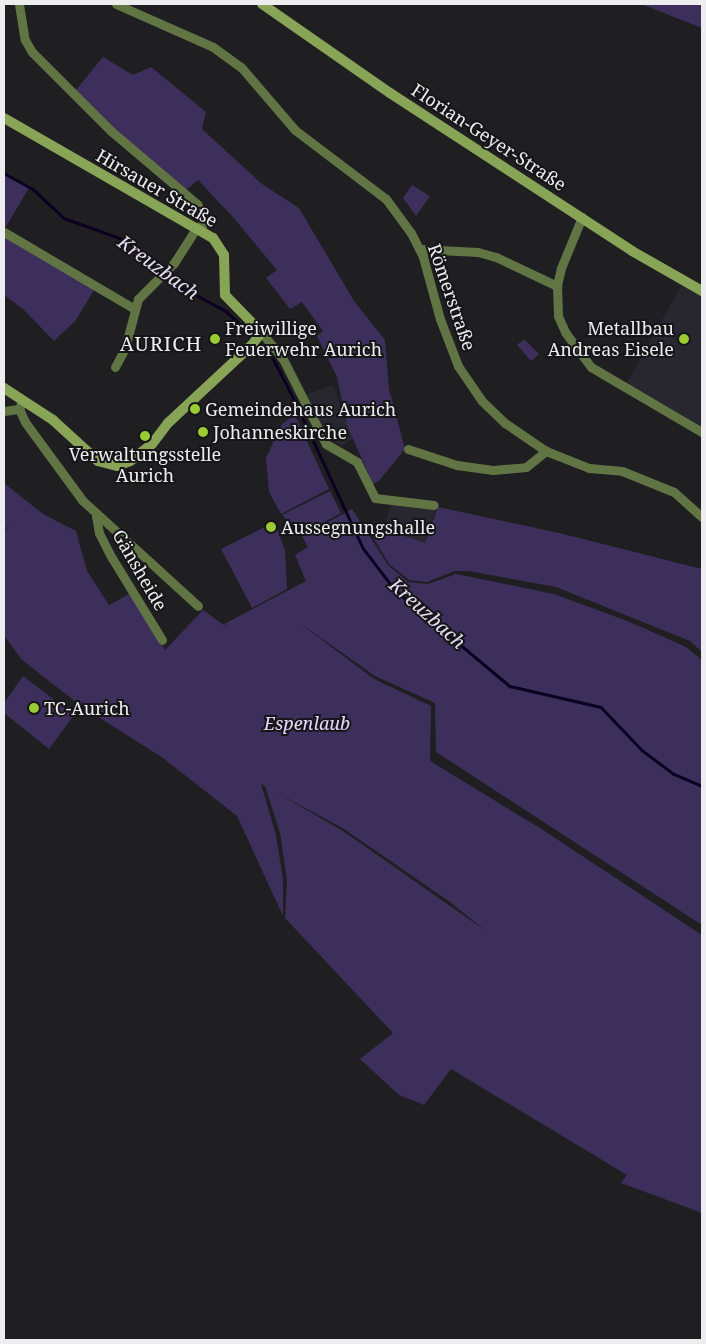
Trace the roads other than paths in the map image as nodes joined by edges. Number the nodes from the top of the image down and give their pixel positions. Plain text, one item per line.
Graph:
1 (19, 4) edge
2 (116, 4) edge
3 (262, 4) edge
4 (4, 118) edge
5 (582, 217) junction
6 (199, 228) junction
7 (4, 232) edge
8 (420, 249) junction
9 (557, 286) junction
10 (702, 291) edge
11 (133, 308) junction
12 (258, 337) junction
13 (115, 367) dead end
14 (4, 388) edge
15 (21, 404) junction
16 (4, 411) edge
17 (702, 432) edge
18 (408, 449) dead end
19 (546, 451) junction
20 (434, 505) dead end
21 (96, 516) junction
22 (702, 517) edge
23 (198, 606) dead end
24 (162, 640) dead end

1 - 6 street
2 - 8 street, Römerstraße
3 - 5 main road, Florian-Geyer-Straße
4 - 6 main road, Hirsauer Straße
5 - 9 street
5 - 10 main road, Florian-Geyer-Straße
6 - 11 street
6 - 12 main road, Hirsauer Straße
7 - 11 street
8 - 9 street
8 - 19 street, Römerstraße
9 - 17 street
11 - 13 street
12 - 15 main road
12 - 20 street
14 - 15 main road
15 - 16 street
15 - 21 street
18 - 19 street
19 - 22 street, Römerstraße
21 - 23 street
21 - 24 street, Gänsheide

